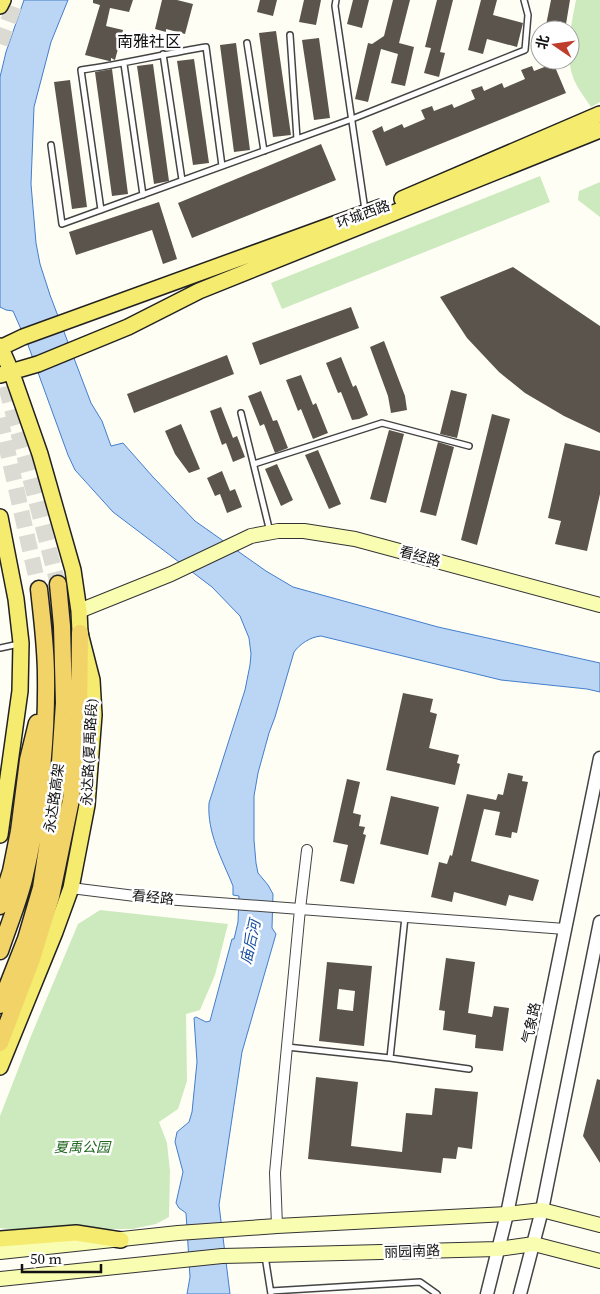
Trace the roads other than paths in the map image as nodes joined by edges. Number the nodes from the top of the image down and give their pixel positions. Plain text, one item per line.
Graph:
1 (3, 0) edge
2 (336, 0) edge
3 (524, 0) edge
4 (0, 6) edge
5 (290, 35) dead end
6 (247, 42) dead end
7 (163, 54) junction
8 (124, 64) junction
9 (600, 114) edge
10 (352, 119) junction
11 (599, 131) edge
12 (297, 139) junction
13 (52, 145) dead end
14 (264, 151) junction
15 (222, 166) junction
16 (182, 180) junction
17 (143, 195) junction
18 (101, 210) junction
19 (366, 213) junction
20 (0, 347) edge
21 (6, 373) edge
22 (241, 412) dead end
23 (469, 446) dead end
24 (254, 464) junction
25 (0, 517) edge
26 (270, 532) junction
27 (58, 584) tunnel mouth
28 (39, 589) tunnel mouth
29 (600, 605) edge
30 (79, 611) junction
31 (80, 633) junction
32 (20, 643) junction
33 (0, 648) edge
34 (46, 677) junction
35 (600, 758) edge
36 (0, 835) edge
37 (307, 850) dead end
38 (71, 888) junction
39 (0, 906) edge
40 (300, 909) junction
41 (405, 917) junction
42 (600, 922) edge
43 (565, 929) junction
44 (598, 940) edge
45 (0, 951) edge
46 (0, 1005) edge
47 (0, 1043) edge
48 (287, 1047) junction
49 (390, 1058) junction
50 (0, 1067) edge
51 (469, 1069) dead end
52 (542, 1210) junction
53 (507, 1214) junction
54 (277, 1226) junction
55 (600, 1226) edge
56 (0, 1239) edge
57 (121, 1240) junction
58 (534, 1244) junction
59 (498, 1249) junction
60 (0, 1252) edge
61 (264, 1255) junction
62 (600, 1261) edge
63 (0, 1279) edge
64 (271, 1293) edge
65 (437, 1294) edge
66 (487, 1294) edge
67 (520, 1294) edge

1 - 4 main road
2 - 10 lane
3 - 10 lane
5 - 12 lane
6 - 14 lane
7 - 8 lane
7 - 15 lane
7 - 16 lane
8 - 17 lane
8 - 18 lane
9 - 19 main road, 环城西路
10 - 12 lane
10 - 19 lane
11 - 21 main road, 环城西路
12 - 14 lane
13 - 18 lane
14 - 15 lane
15 - 16 lane
16 - 17 lane
17 - 18 lane
19 - 20 main road, 环城西路
20 - 21 main road, 永达路(夏禹路段)
21 - 30 main road, 永达路(夏禹路段)
22 - 24 lane
23 - 24 lane
24 - 26 lane
25 - 32 main road
26 - 29 main road, 看经路
26 - 30 main road, 看经路
27 - 46 highway, 永达路高架
28 - 34 highway, 永达路高架
30 - 31 main road, 永达路(夏禹路段)
31 - 38 main road, 永达路(夏禹路段)
31 - 47 highway
32 - 33 lane
32 - 36 main road
34 - 39 highway
34 - 45 highway, 永达路高架
35 - 43 street, 气象路
37 - 40 street
38 - 40 street, 看经路
38 - 50 main road, 永达路(夏禹路段)
40 - 41 street, 看经路
40 - 48 street
41 - 43 street, 看经路
41 - 49 lane
42 - 44 street
43 - 53 street, 气象路
44 - 52 street
48 - 49 lane
48 - 54 street
49 - 51 lane
52 - 53 main road
52 - 55 main road
52 - 58 street
53 - 54 main road
53 - 59 street, 气象路
54 - 57 main road
56 - 57 main road
57 - 60 main road
58 - 59 main road, 丽园南路
58 - 62 main road, 丽园南路
58 - 67 street
59 - 61 main road, 丽园南路
59 - 66 street, 气象路
61 - 63 main road, 丽园南路
61 - 64 lane
64 - 65 lane

